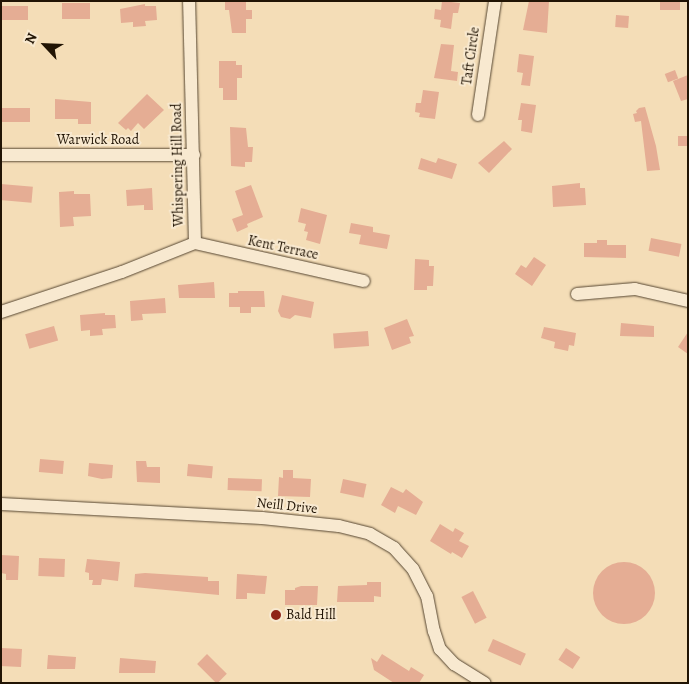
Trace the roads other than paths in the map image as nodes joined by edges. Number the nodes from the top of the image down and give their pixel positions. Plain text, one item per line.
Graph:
1 (189, 1) edge
2 (494, 1) edge
3 (478, 115) dead end
4 (1, 155) edge
5 (194, 155) junction
6 (195, 244) junction
7 (364, 281) dead end
8 (577, 294) dead end
9 (688, 301) edge
10 (1, 312) edge
11 (1, 504) edge
12 (485, 683) edge

1 - 5 street, Whispering Hill Road
2 - 3 street, Taft Circle
4 - 5 street, Warwick Road
5 - 6 street, Whispering Hill Road
6 - 7 street, Kent Terrace
6 - 10 street, Whispering Hill Road
8 - 9 street
11 - 12 street, Neill Drive

